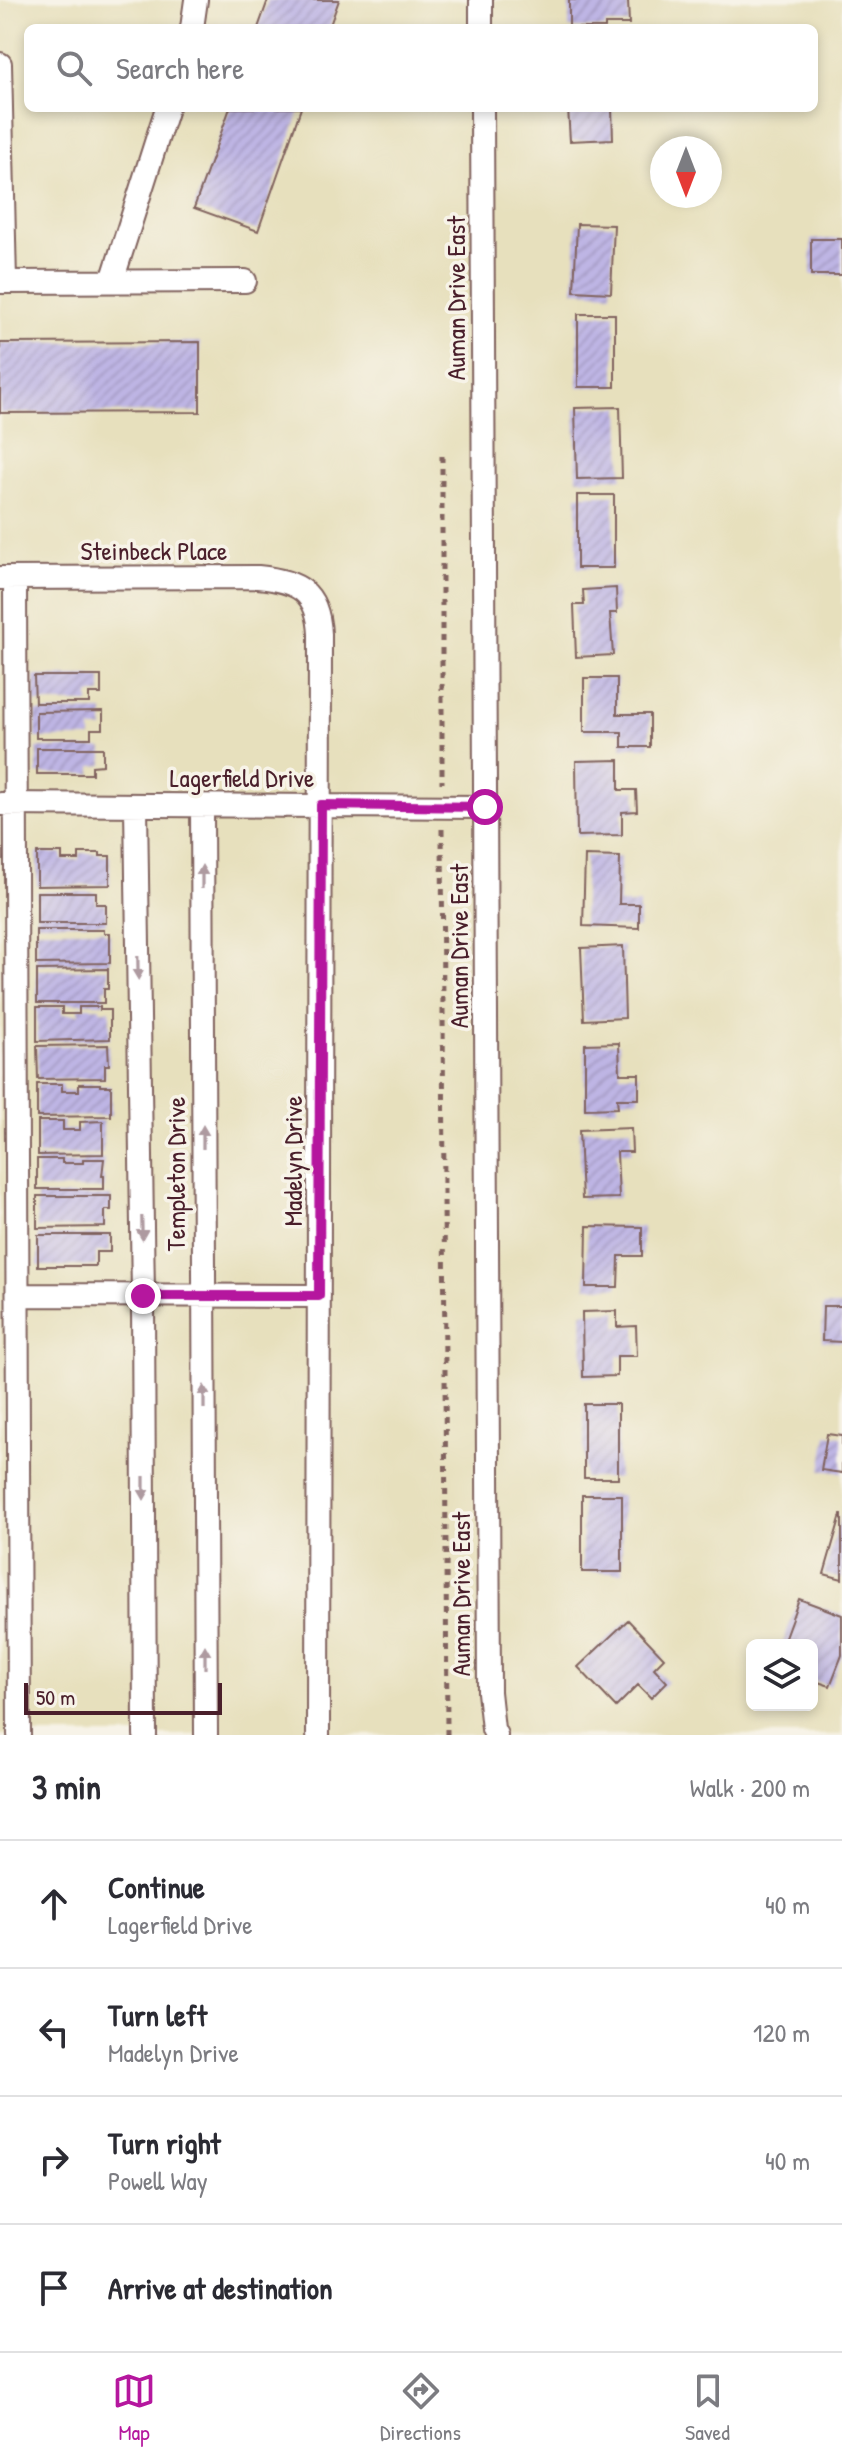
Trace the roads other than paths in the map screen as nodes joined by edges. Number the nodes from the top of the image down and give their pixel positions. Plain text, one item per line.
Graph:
1 (196, 0) edge
2 (481, 0) edge
3 (193, 24) edge
4 (481, 24) edge
5 (0, 64) edge
6 (166, 112) edge
7 (482, 112) edge
8 (112, 281) junction
9 (245, 281) dead end
10 (3, 282) edge
11 (8, 578) edge
12 (304, 591) joint
13 (7, 804) edge
14 (321, 805) junction
15 (136, 806) junction
16 (202, 806) junction
17 (485, 807) junction
18 (8, 935) edge
19 (9, 1077) edge
20 (18, 1295) junction
21 (143, 1296) junction
22 (204, 1296) junction
23 (319, 1296) junction
24 (19, 1735) edge
25 (145, 1735) edge
26 (206, 1735) edge
27 (318, 1735) edge
28 (496, 1735) edge

1 - 3 street
2 - 4 street
5 - 10 street
6 - 8 street
7 - 17 street, Auman Drive East
8 - 9 street
8 - 10 street
11 - 12 street, Steinbeck Place
11 - 13 street
12 - 14 street, Madelyn Drive
13 - 15 street, Lagerfield Drive
13 - 18 street
14 - 16 street, Lagerfield Drive
14 - 17 street, Lagerfield Drive
14 - 23 street, Madelyn Drive
15 - 16 street, Lagerfield Drive
15 -> 21 street, Templeton Drive
22 -> 16 street, Templeton Drive
17 - 28 street, Auman Drive East
18 - 19 street
19 - 20 street
20 - 21 street
20 - 24 street
21 - 22 street
21 -> 25 street, Templeton Drive
22 - 23 street
26 -> 22 street, Templeton Drive
23 - 27 street, Madelyn Drive

